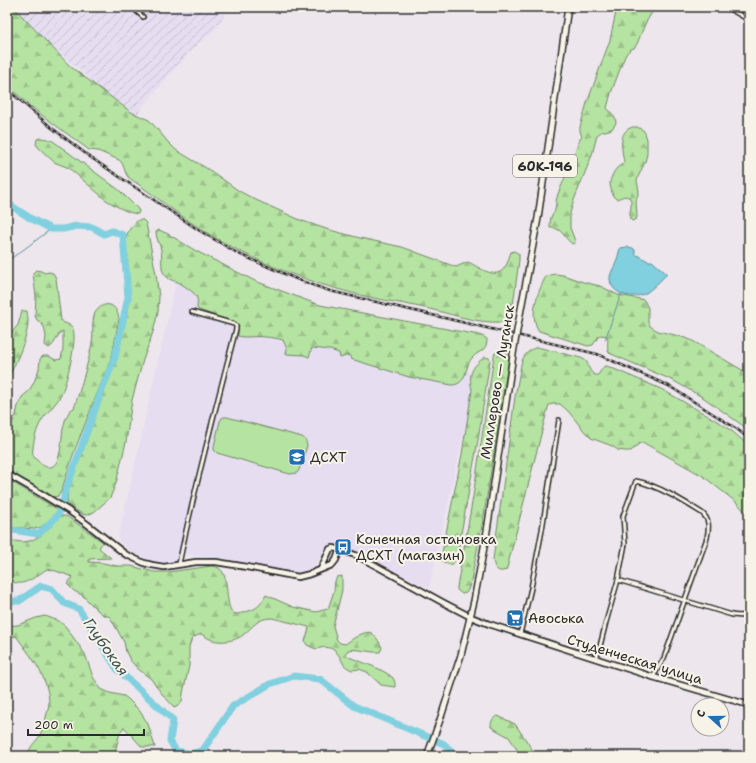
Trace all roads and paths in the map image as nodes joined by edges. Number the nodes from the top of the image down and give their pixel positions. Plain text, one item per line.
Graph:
1 (132, 7) edge
2 (568, 7) edge
3 (726, 7) edge
4 (143, 17) dead end
5 (749, 20) edge
6 (192, 312) dead end
7 (559, 420) dead end
8 (7, 474) edge
9 (340, 549) junction
10 (179, 564) junction
11 (321, 569) junction
12 (618, 580) junction
13 (685, 601) junction
14 (749, 609) edge
15 (470, 617) junction
16 (520, 634) junction
17 (596, 659) junction
18 (653, 677) junction
19 (749, 705) edge
20 (427, 756) edge

1 - 4 street
2 - 15 main road, Миллерово — Луганск / 60К-196, bridge
3 - 5 street
6 - 10 street
7 - 16 street
8 - 10 street
9 - 11 street
9 - 11 street
9 - 15 street, Студенческая улица
10 - 11 street
12 - 13 street
12 - 13 street
12 - 17 street
13 - 14 street
13 - 18 street
15 - 16 street, Студенческая улица
15 - 20 main road, Миллерово — Луганск / 60К-196
16 - 17 street, Студенческая улица
17 - 18 street, Студенческая улица
18 - 19 street, Студенческая улица

